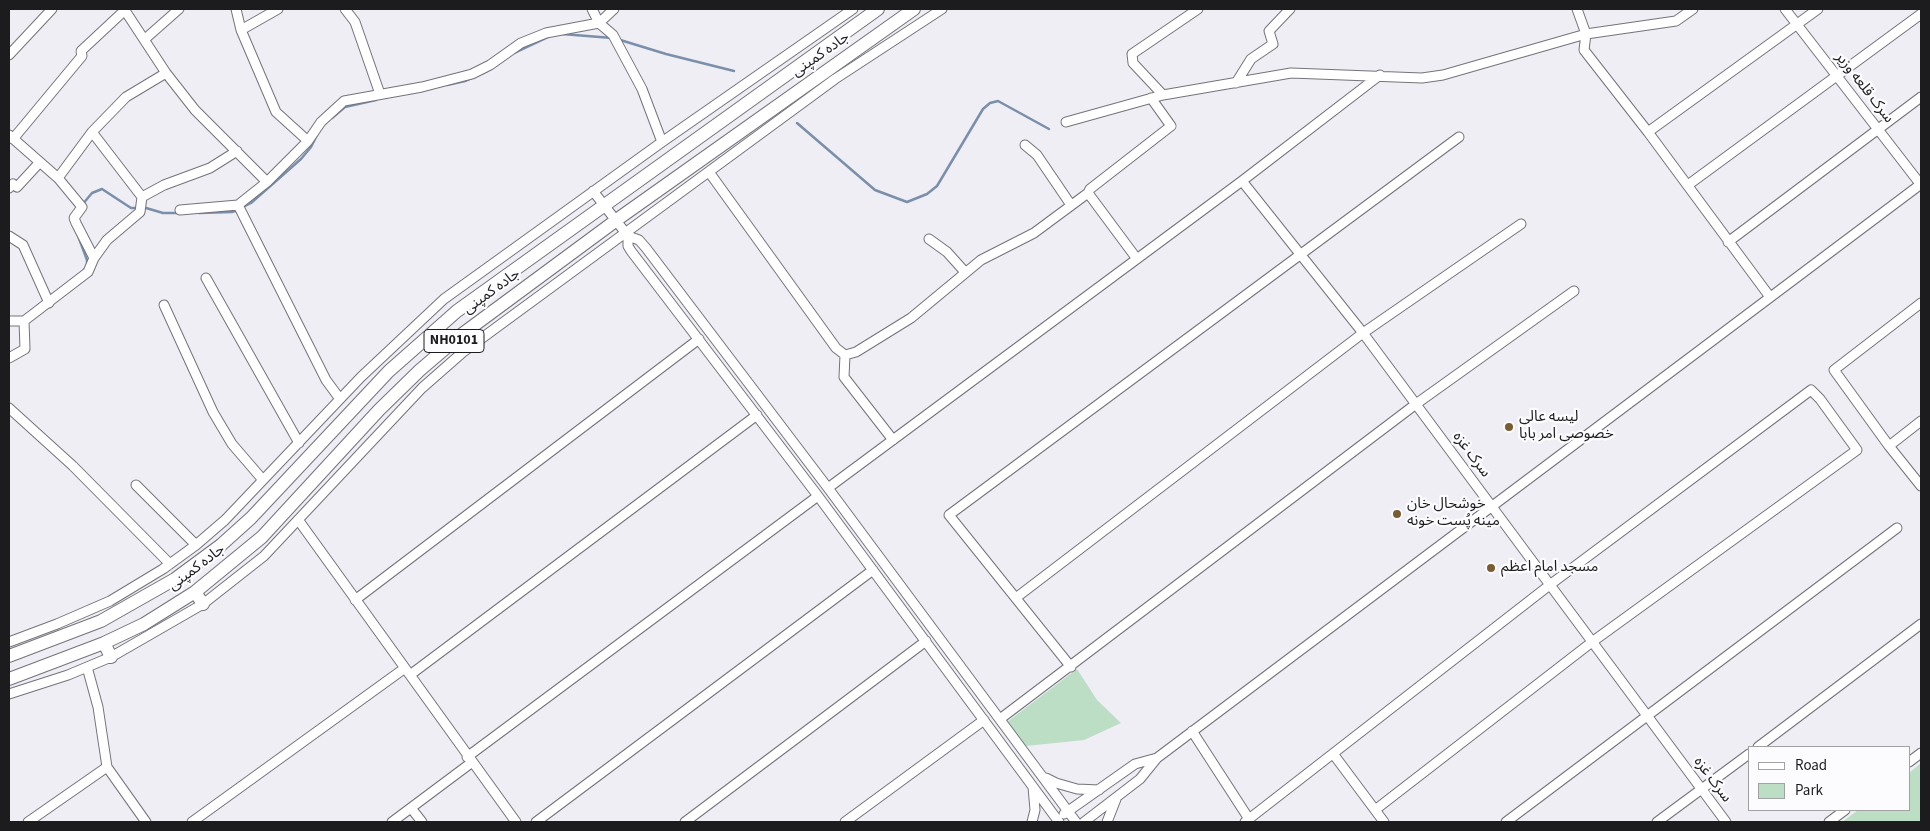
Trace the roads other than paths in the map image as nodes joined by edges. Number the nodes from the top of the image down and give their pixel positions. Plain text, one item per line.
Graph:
1 (52, 9) edge
2 (179, 9) edge
3 (236, 9) edge
4 (278, 9) edge
5 (345, 9) edge
6 (592, 9) edge
7 (614, 9) edge
8 (852, 9) edge
9 (878, 9) edge
10 (914, 9) edge
11 (942, 9) edge
12 (1198, 9) edge
13 (1290, 9) edge
14 (1577, 9) edge
15 (1693, 9) edge
16 (1785, 9) edge
17 (1818, 9) edge
18 (124, 10) edge
19 (1921, 14) edge
20 (599, 23) junction
21 (1797, 24) junction
22 (241, 30) junction
23 (1586, 34) junction
24 (145, 39) junction
25 (9, 55) edge
26 (166, 73) junction
27 (1380, 75) junction
28 (1838, 77) junction
29 (1236, 82) junction
30 (380, 94) junction
31 (1164, 95) junction
32 (1921, 97) edge
33 (1151, 98) junction
34 (1066, 122) dead end
35 (1879, 129) junction
36 (92, 132) junction
37 (1648, 132) junction
38 (11, 137) edge
39 (1459, 137) dead end
40 (308, 141) junction
41 (662, 142) junction
42 (1025, 145) dead end
43 (237, 151) junction
44 (40, 162) junction
45 (709, 172) junction
46 (58, 178) junction
47 (1242, 181) junction
48 (267, 182) junction
49 (1688, 185) junction
50 (1921, 185) edge
51 (9, 188) edge
52 (593, 191) junction
53 (1088, 193) junction
54 (142, 197) junction
55 (238, 205) junction
56 (604, 206) junction
57 (1071, 206) junction
58 (180, 210) dead end
59 (616, 221) junction
60 (1521, 224) dead end
61 (626, 234) junction
62 (9, 236) edge
63 (929, 239) dead end
64 (1728, 242) junction
65 (1300, 254) junction
66 (94, 258) junction
67 (1137, 259) junction
68 (965, 272) junction
69 (206, 278) dead end
70 (1574, 291) dead end
71 (1770, 297) junction
72 (49, 303) junction
73 (1921, 303) edge
74 (164, 305) dead end
75 (9, 321) edge
76 (24, 321) junction
77 (1363, 333) junction
78 (699, 339) junction
79 (846, 355) junction
80 (9, 358) edge
81 (340, 399) junction
82 (1416, 404) junction
83 (9, 408) edge
84 (757, 415) junction
85 (1921, 421) edge
86 (783, 429) junction
87 (773, 436) junction
88 (893, 440) junction
89 (299, 443) junction
90 (1888, 446) junction
91 (263, 480) junction
92 (136, 485) dead end
93 (1921, 486) edge
94 (828, 488) junction
95 (818, 496) junction
96 (1492, 506) junction
97 (299, 521) junction
98 (1897, 528) dead end
99 (869, 543) junction
100 (196, 545) junction
101 (859, 550) junction
102 (170, 564) junction
103 (873, 570) junction
104 (1551, 584) junction
105 (195, 592) junction
106 (1017, 597) junction
107 (355, 600) junction
108 (203, 604) junction
109 (1921, 624) edge
110 (926, 641) junction
111 (9, 642) edge
112 (1592, 642) junction
113 (104, 643) junction
114 (9, 656) edge
115 (111, 657) junction
116 (1071, 667) junction
117 (87, 668) junction
118 (407, 671) junction
119 (9, 679) edge
120 (9, 694) edge
121 (1646, 716) junction
122 (1000, 719) junction
123 (984, 720) junction
124 (1192, 731) junction
125 (1759, 746) edge
126 (1921, 753) edge
127 (1334, 755) junction
128 (1748, 755) edge
129 (1157, 758) junction
130 (469, 760) junction
131 (1910, 761) edge
132 (107, 767) junction
133 (1042, 775) junction
134 (1034, 787) junction
135 (1702, 789) junction
136 (1099, 790) junction
137 (1117, 797) junction
138 (411, 808) junction
139 (1375, 810) junction
140 (1068, 811) junction
141 (1844, 811) edge
142 (1247, 820) edge
143 (1057, 821) edge
144 (28, 822) edge
145 (146, 822) edge
146 (192, 822) edge
147 (392, 822) edge
148 (422, 822) edge
149 (516, 822) edge
150 (536, 822) edge
151 (685, 822) edge
152 (845, 822) edge
153 (1032, 822) edge
154 (1076, 822) edge
155 (1084, 822) edge
156 (1107, 822) edge
157 (1384, 822) edge
158 (1506, 822) edge
159 (1657, 822) edge
160 (1726, 822) edge
161 (1829, 822) edge

1 - 25 street
2 - 24 street
3 - 22 street
4 - 22 street
5 - 30 street
6 - 20 street
7 - 20 street
8 - 41 street
9 - 56 highway, جاده کمپنی / NH0101
10 - 59 highway, جاده کمپنی / NH0101
11 - 45 street
12 - 31 street
13 - 29 street
14 - 23 street
15 - 23 street
16 - 21 street, سرک قلعه وزیر
17 - 21 street
18 - 24 street
18 - 38 street
19 - 28 street
20 - 30 street
20 - 41 street
21 - 28 street, سرک قلعه وزیر
21 - 37 street
22 - 40 street
23 - 27 street
23 - 37 street
24 - 26 street
26 - 36 street
26 - 43 street
27 - 29 street
27 - 47 street
28 - 35 street, سرک قلعه وزیر
28 - 49 street
29 - 31 street
30 - 40 street
31 - 33 street
32 - 35 street
33 - 34 street
33 - 53 street
35 - 50 street, سرک قلعه وزیر
35 - 64 street
36 - 46 street
36 - 54 street
37 - 49 street
38 - 44 street
39 - 65 street
40 - 48 street
41 - 52 street
42 - 57 street
43 - 48 street
43 - 54 street
44 - 46 street
44 - 51 street
45 - 61 street
45 - 79 street
46 - 66 street
47 - 65 street, سرک غزه
47 - 67 street
48 - 55 street
49 - 64 street
50 - 71 street
52 - 56 street
52 - 81 street
53 - 57 street
53 - 67 street
54 - 66 street
55 - 58 street
55 - 81 street
56 - 59 street
56 - 114 highway, جاده کمپنی / NH0101
57 - 68 street
59 - 61 street
59 - 105 highway, جاده کمپنی / NH0101
60 - 77 street
61 - 78 street
61 - 86 street
61 - 97 street
62 - 72 street
63 - 68 street
64 - 71 street
65 - 77 street, سرک غزه
65 - 106 street
66 - 72 street
67 - 88 street
68 - 79 street
69 - 89 street
70 - 82 street
71 - 96 street
72 - 76 street
73 - 90 street
74 - 91 street
75 - 76 street
76 - 80 street
77 - 82 street, سرک غزه
77 - 106 street
78 - 84 street
78 - 107 street
79 - 88 street
81 - 89 street
82 - 96 street, سرک غزه
82 - 116 street
83 - 102 street
84 - 87 street
84 - 118 street
85 - 90 street
86 - 87 street
86 - 94 street
87 - 95 street
88 - 94 street
89 - 91 street
90 - 93 street
91 - 100 street
92 - 100 street
94 - 99 street
95 - 101 street
95 - 130 street
96 - 104 street, سرک غزه
96 - 124 street
97 - 107 street
97 - 108 street
98 - 121 street
99 - 101 street
99 - 122 street
100 - 102 street
101 - 103 street
102 - 111 street
103 - 110 street
103 - 150 street
104 - 112 street, سرک غزه
104 - 112 street
104 - 127 street
105 - 108 highway
105 - 113 highway, جاده کمپنی / NH0101
106 - 116 street
107 - 118 street
108 - 115 street
109 - 125 street
110 - 123 street
110 - 151 street
112 - 121 street, سرک غزه
112 - 139 street
113 - 115 highway
113 - 119 highway, جاده کمپنی / NH0101
115 - 117 street
116 - 122 street
117 - 120 street
117 - 132 street
118 - 130 street
118 - 146 street
121 - 135 street, سرک غزه
121 - 158 street
122 - 133 street
123 - 134 street
123 - 152 street
124 - 129 street
124 - 142 street
126 - 131 street
127 - 139 street
127 - 142 street
128 - 135 street
129 - 136 street
129 - 137 street
130 - 138 street
130 - 149 street
132 - 144 street
132 - 145 street
133 - 136 street
133 - 140 street
134 - 143 street
134 - 153 street
135 - 159 street
135 - 160 street, سرک غزه
136 - 140 street
137 - 155 street
137 - 156 street
138 - 147 street
138 - 148 street
139 - 157 street
140 - 143 street
140 - 154 street
141 - 161 street

